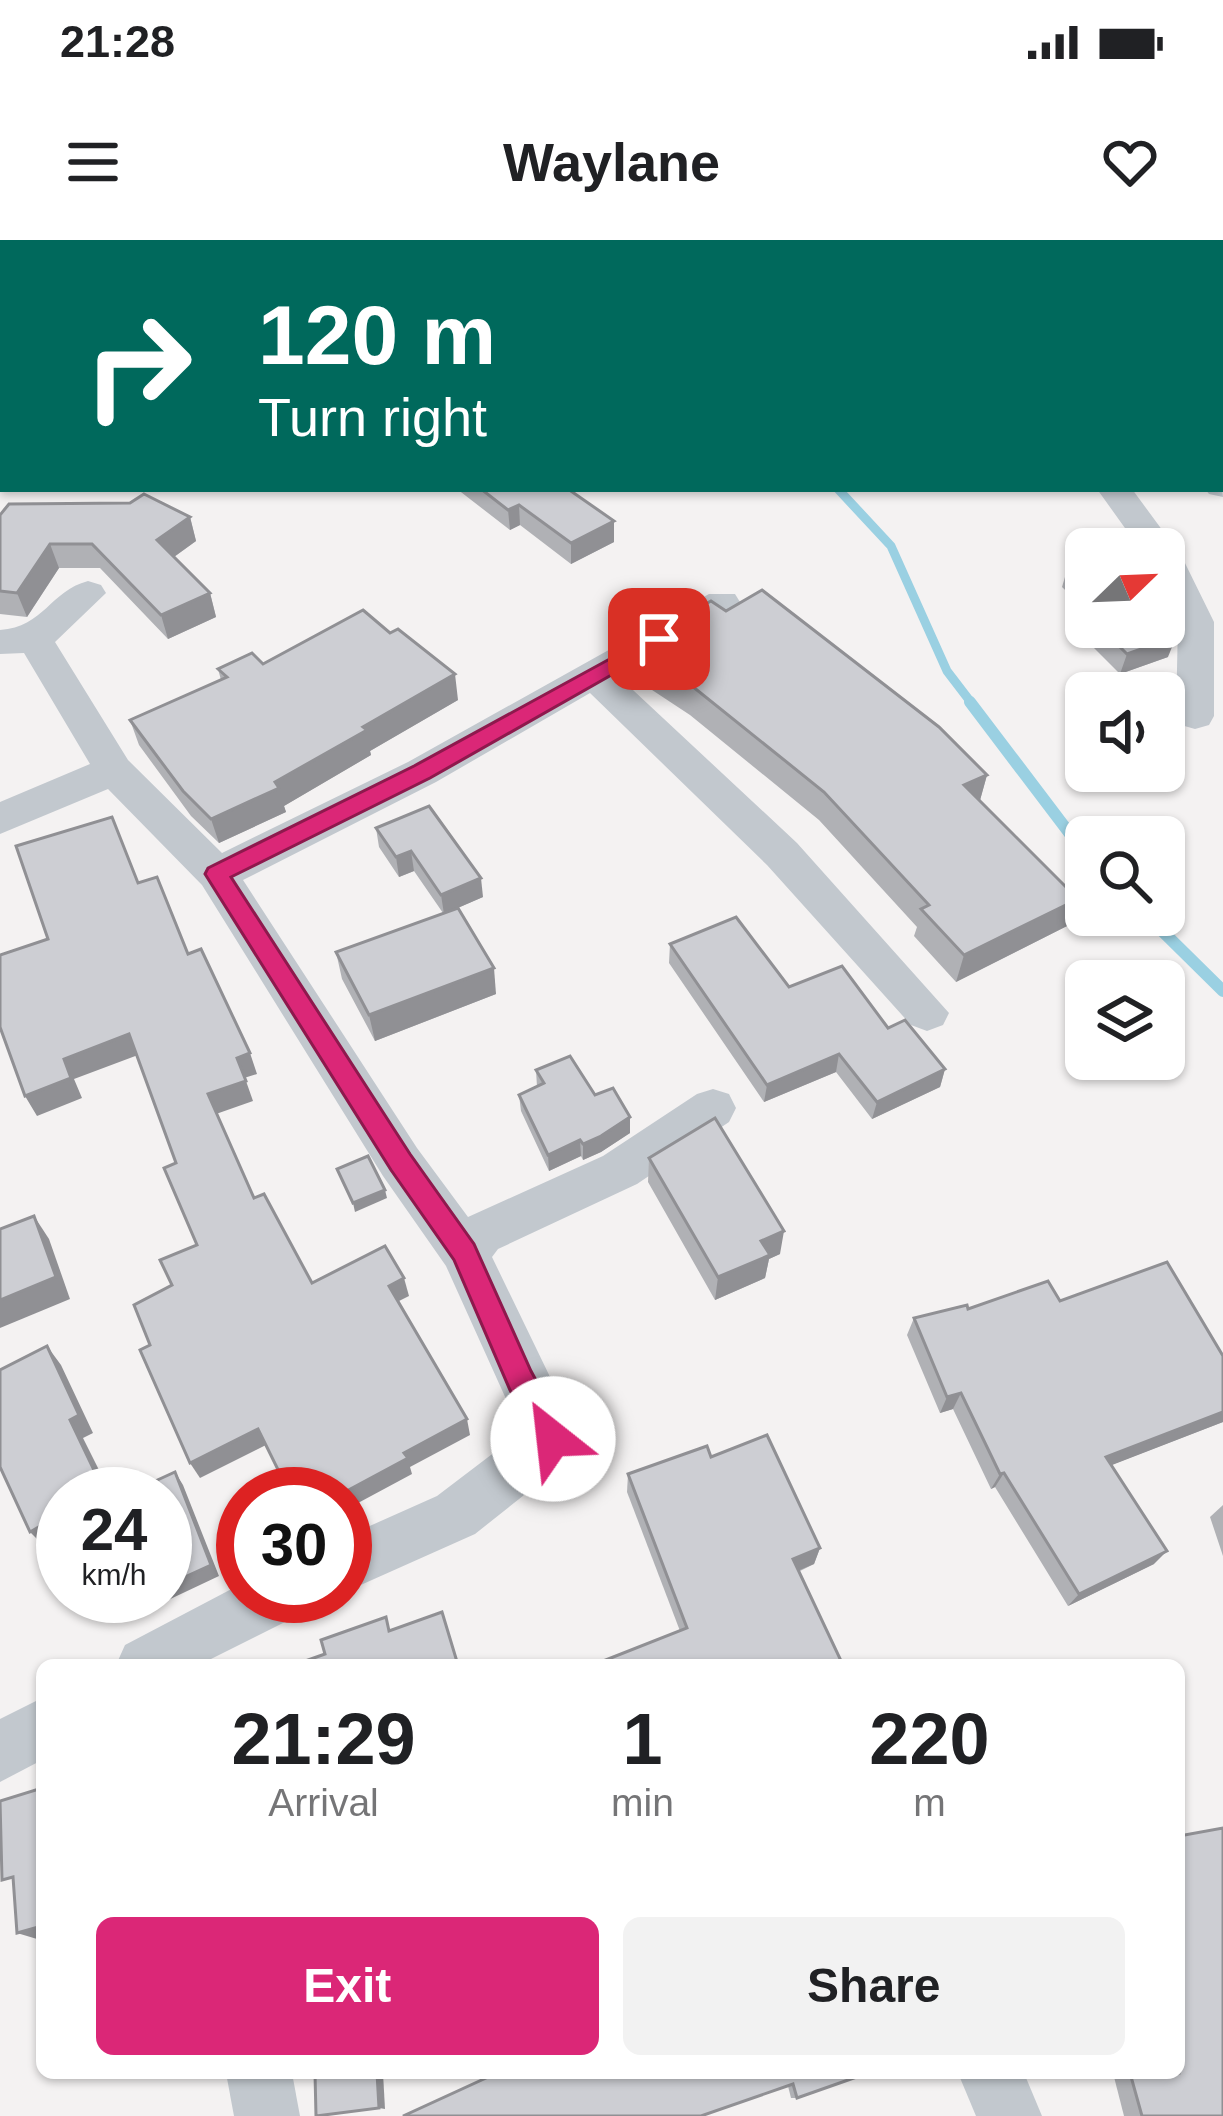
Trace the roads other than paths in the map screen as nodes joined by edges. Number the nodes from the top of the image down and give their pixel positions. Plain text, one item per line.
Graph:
1 (1116, 492) edge
2 (1143, 528) edge
3 (88, 593) dead end
4 (1185, 600) edge
5 (722, 602) edge
6 (17, 641) edge
7 (595, 676) junction
8 (1195, 716) dead end
9 (114, 770) junction
10 (0, 819) edge
11 (217, 874) junction
12 (927, 1013) dead end
13 (713, 1108) dead end
14 (464, 1252) junction
15 (372, 1553) edge
16 (241, 1623) edge
17 (211, 1646) edge
18 (167, 1659) edge
19 (36, 1731) edge
20 (0, 1752) edge
21 (260, 2079) edge
22 (994, 2079) edge
23 (267, 2116) edge
24 (1010, 2116) edge

1 - 2 street
3 - 6 street
4 - 8 street
5 - 7 street
6 - 9 street
7 - 11 street
7 - 12 street
9 - 10 street
9 - 11 street
11 - 14 street
13 - 14 street
14 - 15 street
16 - 17 street
17 - 18 street
19 - 20 street
21 - 23 street
22 - 24 street

